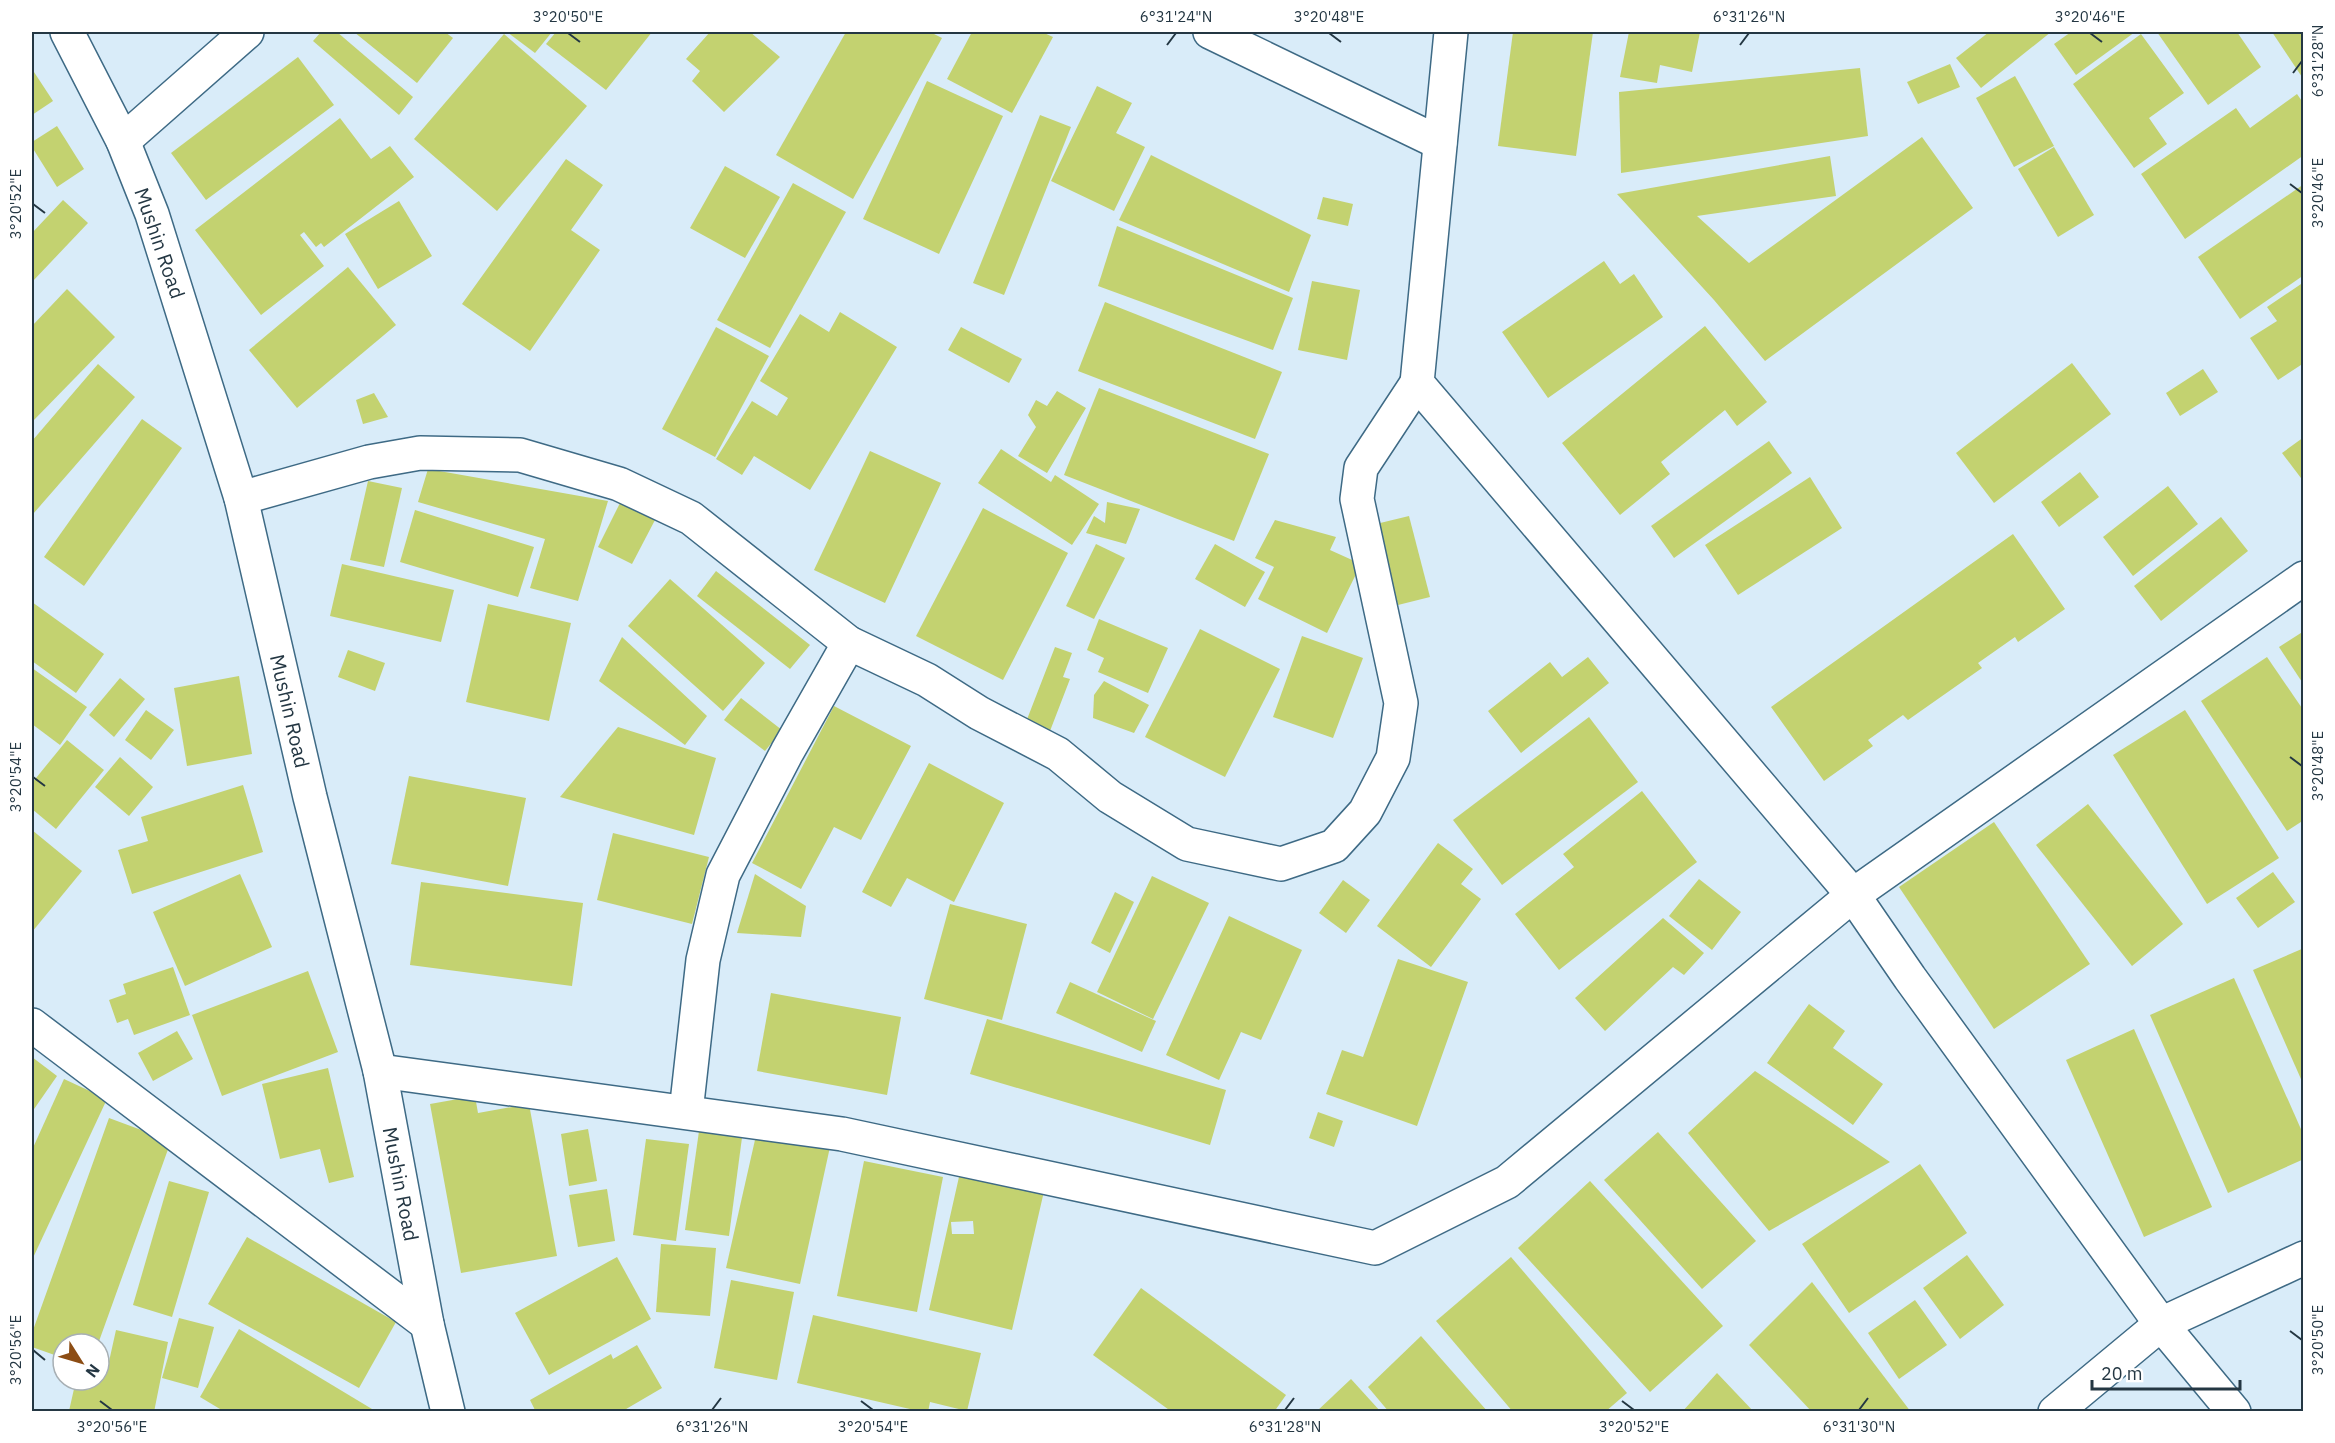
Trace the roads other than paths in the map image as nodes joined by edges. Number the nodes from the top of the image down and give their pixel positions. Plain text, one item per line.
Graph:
1 (67, 32) edge
2 (247, 32) edge
3 (1210, 32) edge
4 (1451, 32) edge
5 (123, 141) junction
6 (1440, 143) junction
7 (1417, 383) junction
8 (241, 498) junction
9 (2304, 578) edge
10 (849, 643) junction
11 (1853, 895) junction
12 (32, 1024) edge
13 (380, 1071) junction
14 (686, 1112) junction
15 (2304, 1258) edge
16 (427, 1323) junction
17 (2161, 1324) junction
18 (448, 1412) edge
19 (2055, 1412) edge
20 (2234, 1412) edge

1 - 5 street, Mushin Road
2 - 5 street
3 - 6 street
4 - 6 street
5 - 8 street, Mushin Road
6 - 7 street
7 - 10 street
7 - 11 street
8 - 10 street
8 - 13 street, Mushin Road
9 - 11 street
10 - 14 street
11 - 14 street
11 - 17 street
12 - 16 street
13 - 14 street
13 - 16 street, Mushin Road
15 - 17 street
16 - 18 street, Mushin Road
17 - 19 street
17 - 20 street

